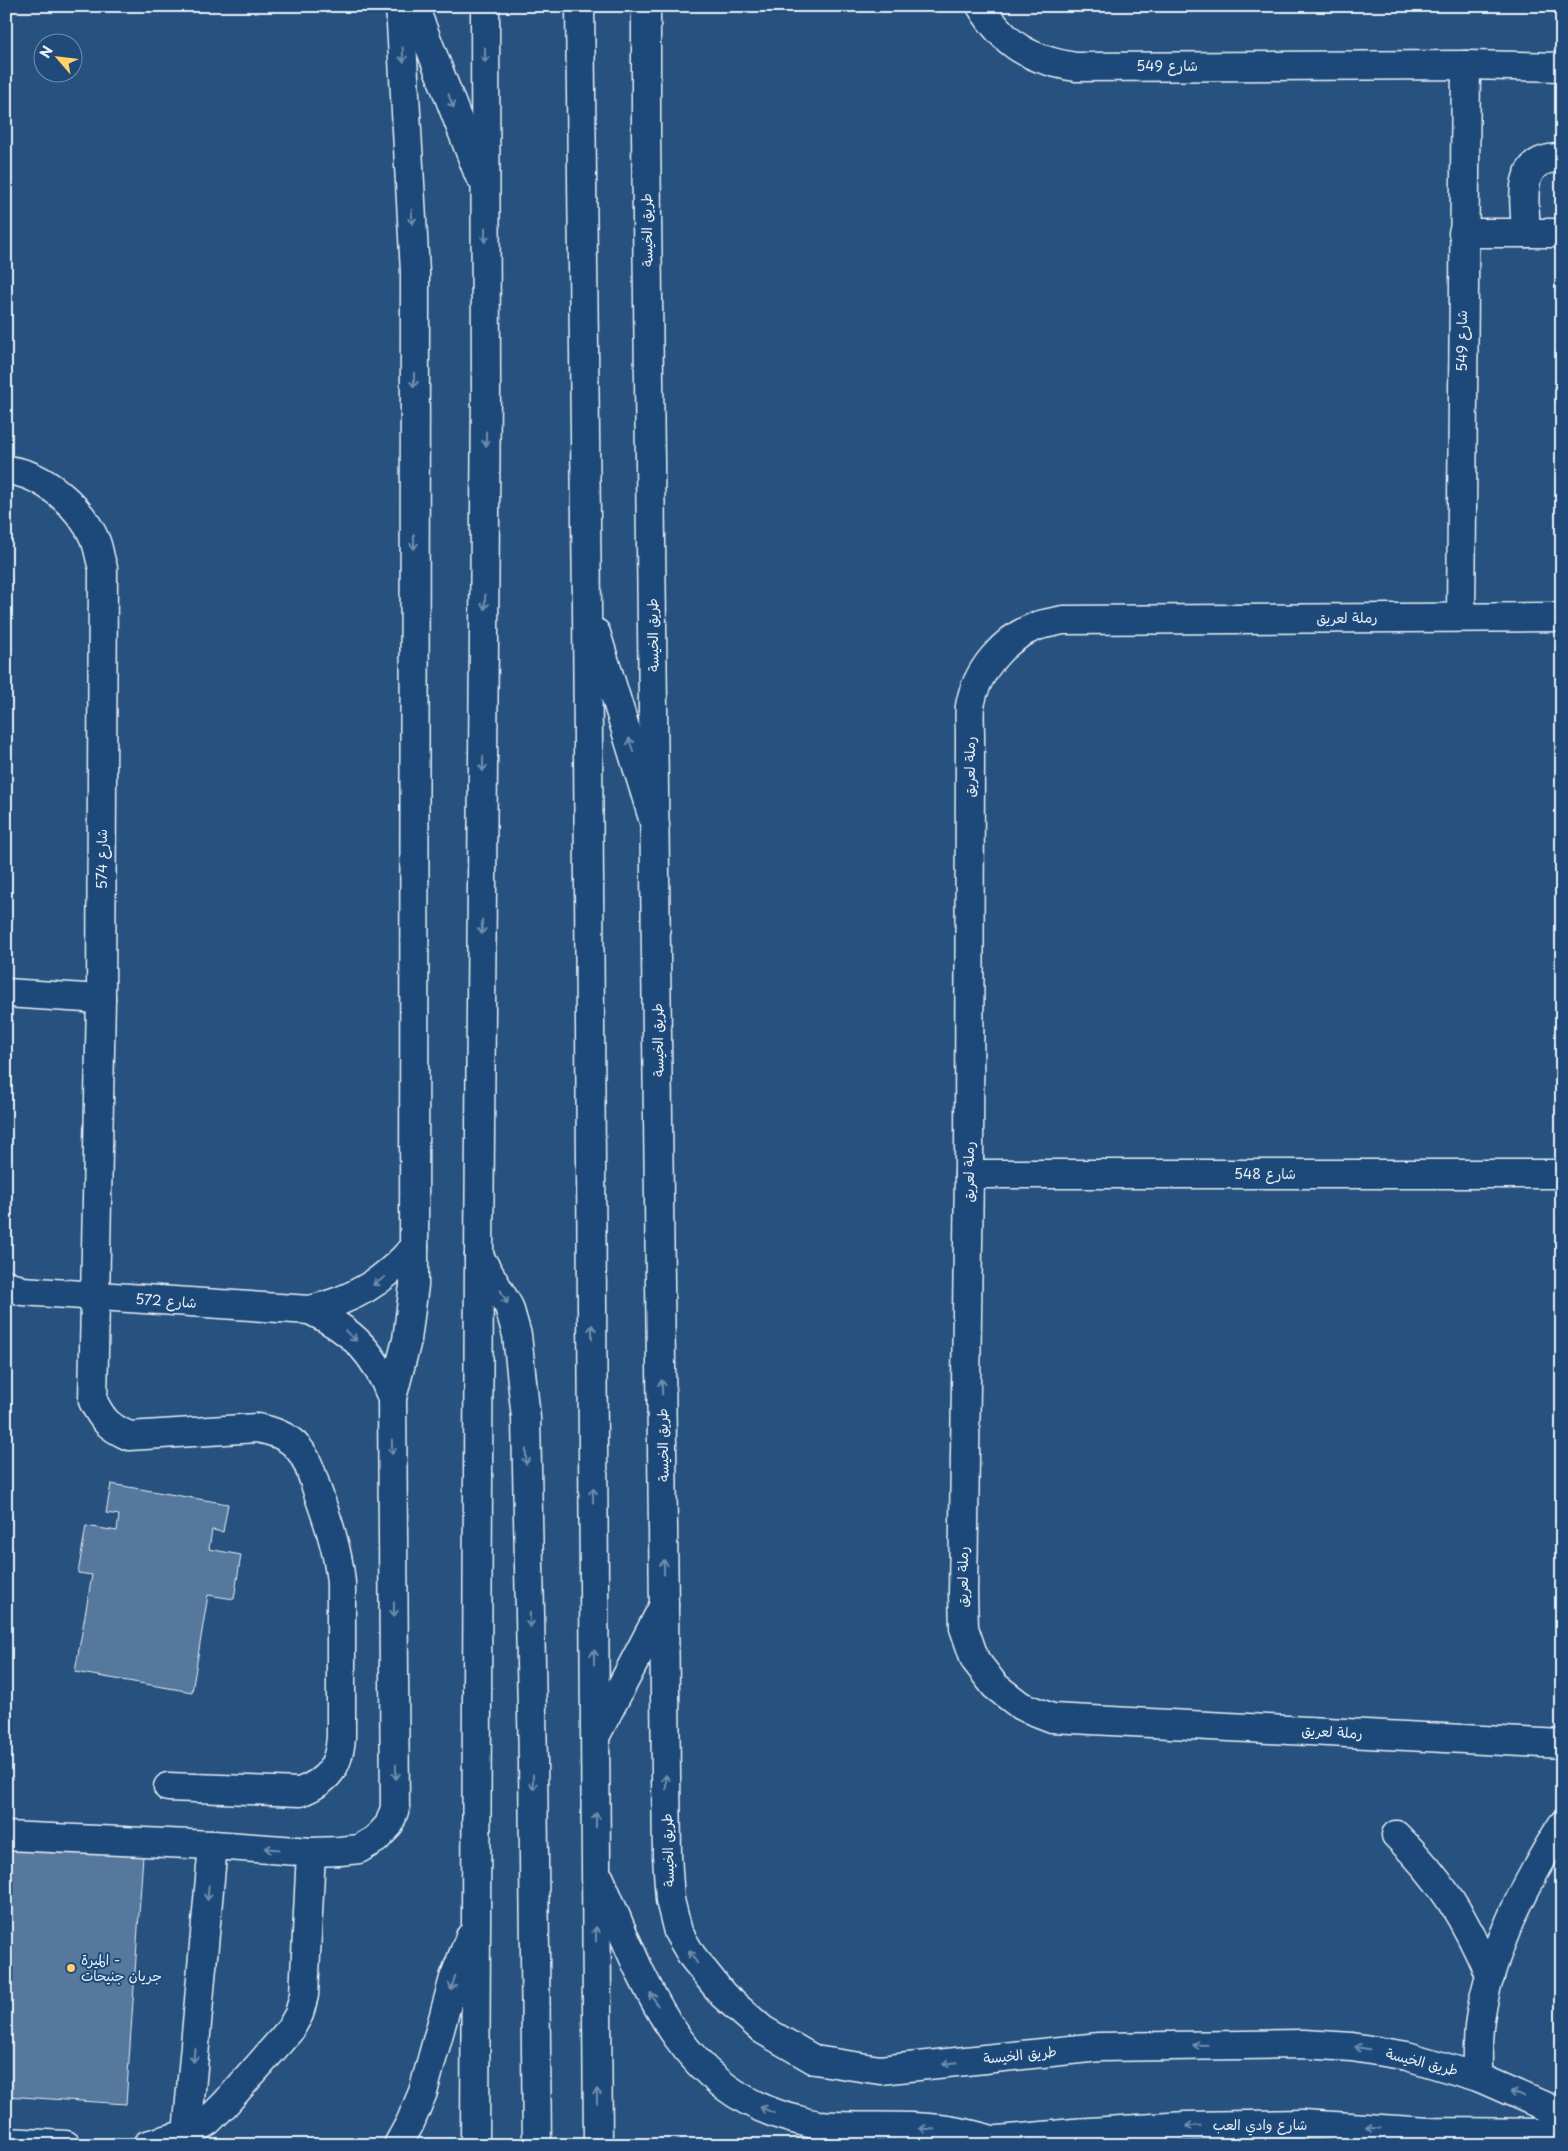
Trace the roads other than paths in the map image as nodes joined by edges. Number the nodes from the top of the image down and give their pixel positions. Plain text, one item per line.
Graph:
1 (400, 6) edge
2 (414, 6) edge
3 (485, 6) edge
4 (580, 6) edge
5 (646, 6) edge
6 (981, 6) edge
7 (1466, 65) junction
8 (1562, 67) edge
9 (1562, 158) edge
10 (485, 192) junction
11 (1463, 233) junction
12 (1526, 233) junction
13 (1562, 233) edge
14 (6, 470) edge
15 (587, 605) junction
16 (1461, 616) junction
17 (1562, 617) edge
18 (655, 825) junction
19 (6, 993) edge
20 (101, 999) junction
21 (969, 1174) junction
22 (1562, 1174) edge
23 (414, 1247) junction
24 (479, 1256) junction
25 (12, 1291) edge
26 (95, 1296) junction
27 (310, 1310) junction
28 (392, 1398) junction
29 (664, 1605) junction
30 (595, 1736) junction
31 (1562, 1744) edge
32 (168, 1787) dead end
33 (1562, 1825) edge
34 (1396, 1835) dead end
35 (6, 1836) edge
36 (212, 1845) junction
37 (311, 1852) junction
38 (596, 1869) junction
39 (476, 1921) junction
40 (1490, 1977) junction
41 (1478, 2077) junction
42 (1562, 2114) edge
43 (1429, 2132) junction
44 (1562, 2133) edge
45 (187, 2134) junction
46 (992, 2140) junction
47 (6, 2142) edge
48 (66, 2145) edge
49 (147, 2145) edge
50 (398, 2145) edge
51 (476, 2145) edge
52 (537, 2145) edge
53 (598, 2145) edge
54 (958, 2145) edge
55 (1400, 2145) edge

1 -> 23 street
2 -> 10 street
3 -> 10 street
4 - 15 street
5 - 18 street, طريق الخيسة
6 - 7 street, شارع 549
7 - 8 street, شارع 549
7 - 11 street, شارع 549
9 - 12 street
10 -> 24 street
11 - 12 street
11 - 16 street, شارع 549
12 - 13 street
14 - 20 street, شارع 574
18 -> 15 street
30 -> 15 street
16 - 17 street, رملة لعريق
16 - 21 street, رملة لعريق
29 -> 18 street, طريق الخيسة
19 - 20 street
20 - 26 street, شارع 574
21 - 22 street, شارع 548
21 - 31 street, رملة لعريق
23 -> 27 street, شارع 572
23 - 28 street
24 - 39 street
24 -> 52 street
25 - 26 street, شارع 572
26 - 27 street, شارع 572
26 - 32 street, شارع 574
27 -> 28 street, شارع 572
28 -> 37 street
29 - 30 street
41 -> 29 street, طريق الخيسة
38 -> 30 street
33 - 40 street
34 - 40 street
35 - 36 street
37 -> 36 street
36 -> 45 street
37 - 45 street
46 -> 38 street
53 -> 38 street
39 -> 50 street
39 - 51 street
40 - 41 street
42 -> 41 street, طريق الخيسة
43 - 44 street, شارع وادي العب
43 -> 46 street, شارع وادي العب
43 - 55 street
45 - 49 street
46 - 54 street, شارع وادي العب
47 - 48 street

